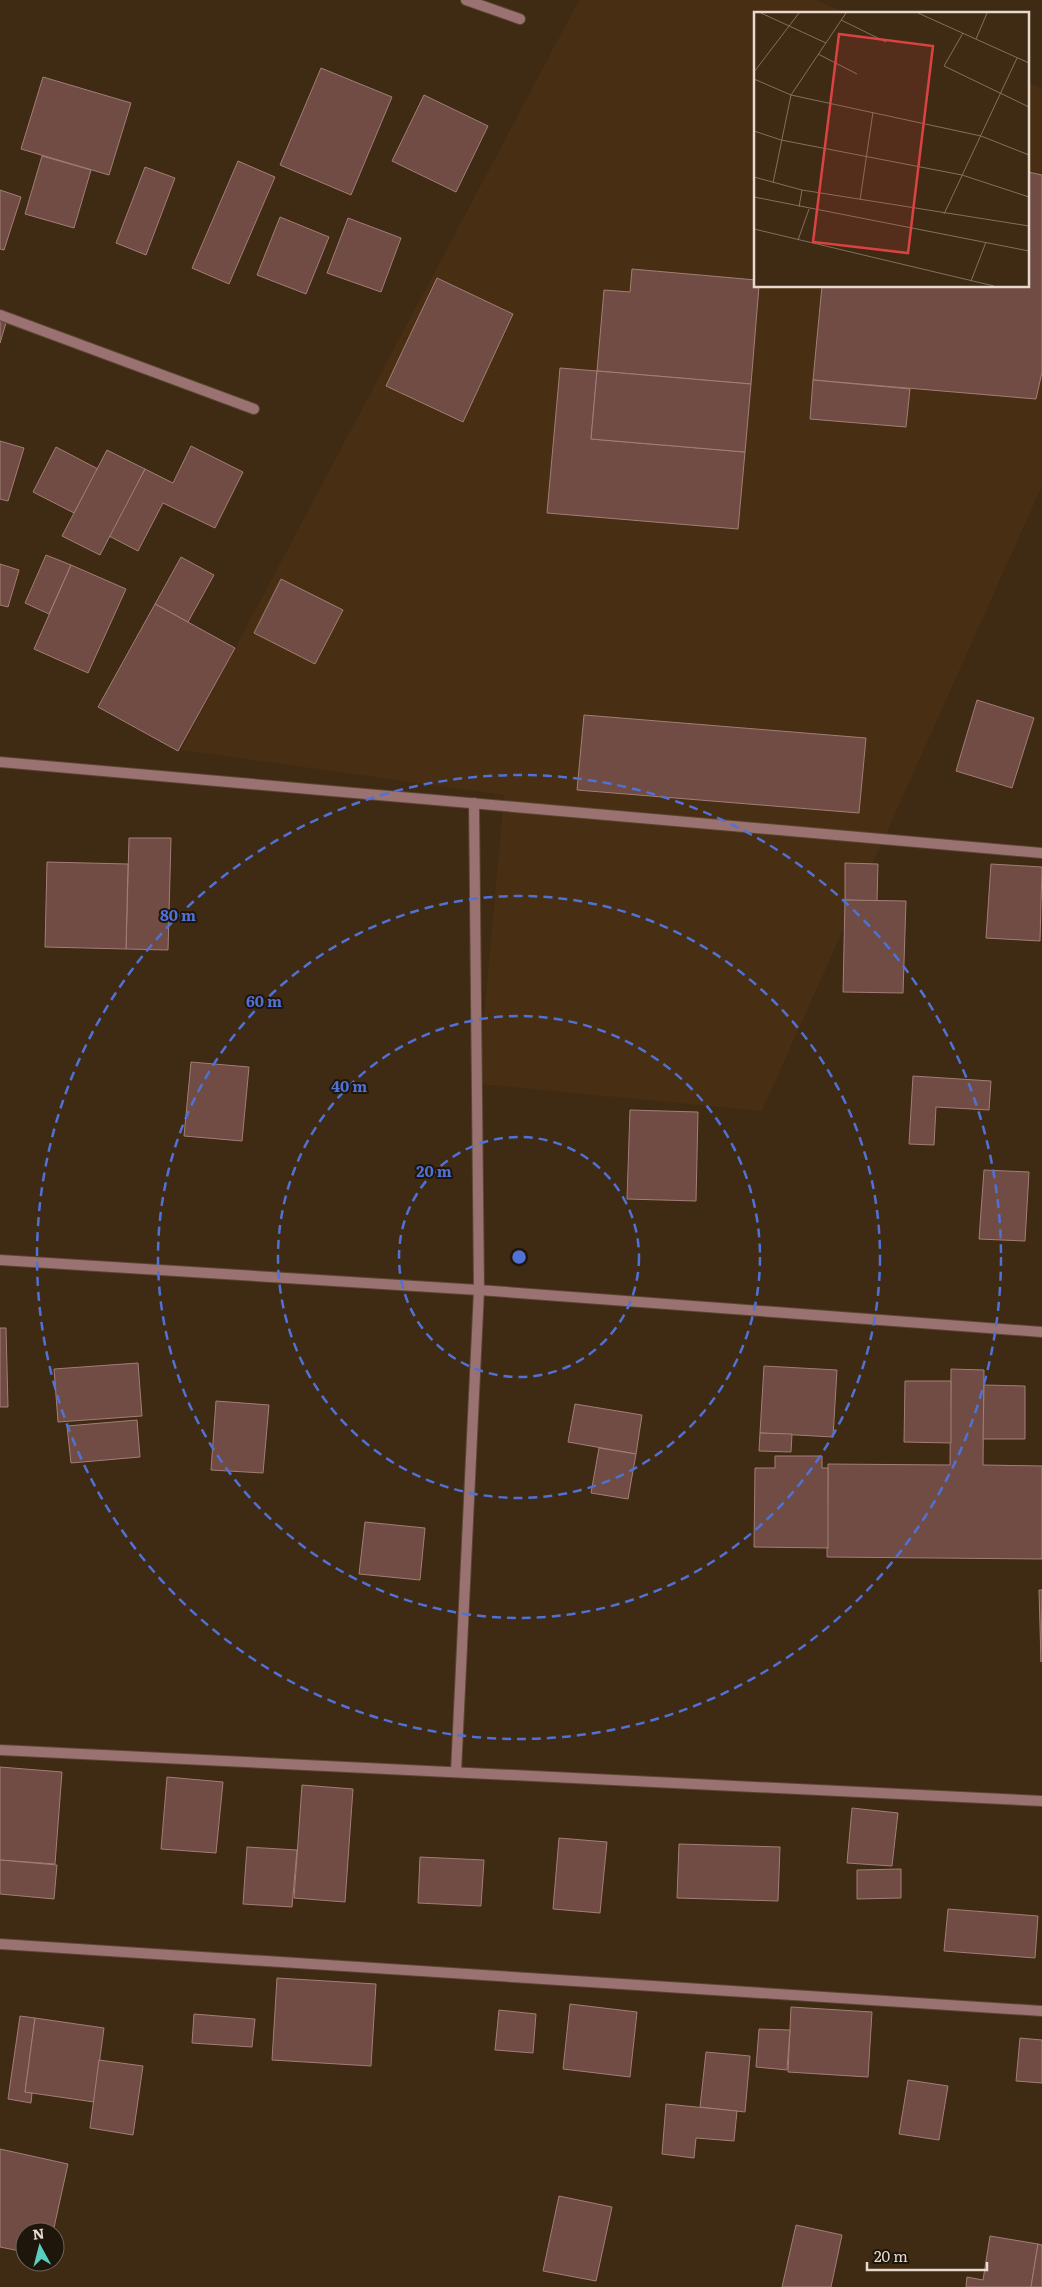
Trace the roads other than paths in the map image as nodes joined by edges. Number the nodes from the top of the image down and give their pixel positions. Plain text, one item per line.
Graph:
1 (466, 0) edge
2 (520, 19) dead end
3 (0, 315) edge
4 (254, 409) dead end
5 (0, 762) edge
6 (474, 802) junction
7 (1042, 853) edge
8 (0, 1260) edge
9 (478, 1290) junction
10 (1042, 1332) edge
11 (0, 1750) edge
12 (456, 1772) junction
13 (1042, 1802) edge
14 (0, 1944) edge
15 (1042, 2011) edge

1 - 2 street
3 - 4 street
5 - 6 street
6 - 7 street
6 - 9 street
8 - 9 street
9 - 10 street
9 - 12 street
11 - 12 street
12 - 13 street
14 - 15 street

